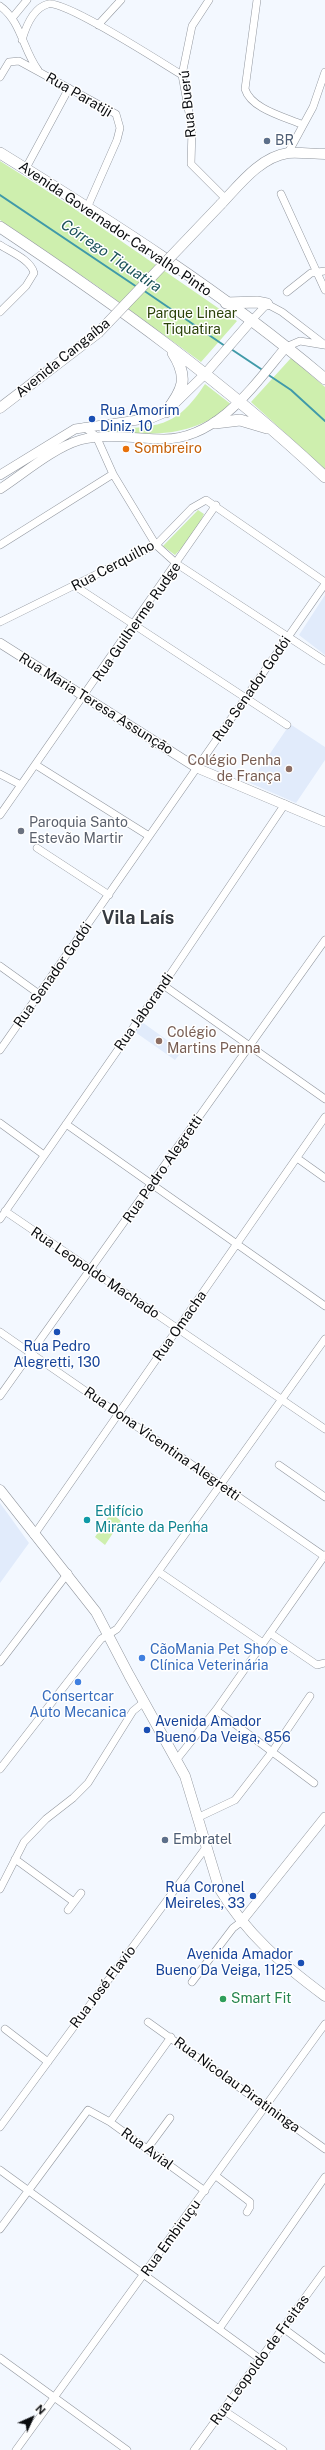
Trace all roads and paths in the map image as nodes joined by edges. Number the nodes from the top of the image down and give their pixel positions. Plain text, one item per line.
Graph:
1 (27, 0) edge
2 (121, 0) edge
3 (209, 0) edge
4 (257, 0) edge
5 (0, 6) edge
6 (13, 17) junction
7 (98, 25) junction
8 (22, 40) junction
9 (39, 72) junction
10 (325, 72) edge
11 (182, 74) junction
12 (0, 77) edge
13 (69, 88) junction
14 (303, 125) junction
15 (0, 153) edge
16 (288, 153) junction
17 (325, 154) edge
18 (26, 168) junction
19 (280, 194) dead end
20 (223, 202) junction
21 (87, 208) junction
22 (0, 227) edge
23 (0, 245) edge
24 (317, 271) junction
25 (325, 271) edge
26 (325, 290) edge
27 (287, 292) dead end
28 (226, 303) junction
29 (267, 304) junction
30 (0, 312) edge
31 (251, 321) junction
32 (325, 345) edge
33 (170, 347) junction
34 (283, 351) junction
35 (208, 370) junction
36 (325, 380) edge
37 (242, 400) junction
38 (0, 408) edge
39 (166, 412) junction
40 (215, 423) junction
41 (83, 426) junction
42 (280, 434) junction
43 (96, 436) junction
44 (113, 474) junction
45 (0, 475) edge
46 (325, 477) edge
47 (0, 489) edge
48 (216, 505) junction
49 (0, 545) edge
50 (156, 545) junction
51 (177, 564) junction
52 (325, 583) edge
53 (75, 586) junction
54 (0, 622) edge
55 (133, 626) junction
56 (288, 637) junction
57 (0, 643) edge
58 (325, 661) edge
59 (84, 698) junction
60 (246, 698) junction
61 (287, 725) dead end
62 (36, 765) junction
63 (197, 768) junction
64 (0, 774) edge
65 (21, 785) junction
66 (285, 804) junction
67 (0, 815) edge
68 (325, 822) edge
69 (149, 836) junction
70 (37, 848) dead end
71 (109, 895) junction
72 (325, 940) edge
73 (0, 966) edge
74 (163, 985) junction
75 (39, 994) junction
76 (250, 1047) junction
77 (0, 1050) edge
78 (325, 1099) edge
79 (325, 1117) edge
80 (0, 1122) edge
81 (66, 1124) junction
82 (44, 1155) junction
83 (297, 1158) junction
84 (325, 1178) edge
85 (152, 1185) junction
86 (5, 1211) junction
87 (0, 1219) edge
88 (237, 1244) junction
89 (91, 1271) junction
90 (325, 1306) edge
91 (178, 1329) junction
92 (0, 1332) edge
93 (325, 1339) edge
94 (30, 1353) junction
95 (0, 1396) edge
96 (283, 1399) junction
97 (118, 1414) junction
98 (325, 1429) edge
99 (280, 1465) dead end
100 (220, 1486) junction
101 (0, 1490) edge
102 (325, 1497) edge
103 (34, 1535) junction
104 (324, 1556) edge
105 (159, 1572) junction
106 (68, 1573) junction
107 (270, 1633) junction
108 (108, 1635) junction
109 (264, 1643) junction
110 (0, 1662) edge
111 (325, 1663) edge
112 (310, 1696) dead end
113 (144, 1702) junction
114 (216, 1710) junction
115 (272, 1752) junction
116 (177, 1759) junction
117 (0, 1769) edge
118 (314, 1783) dead end
119 (199, 1817) junction
120 (325, 1817) edge
121 (208, 1846) junction
122 (15, 1859) junction
123 (0, 1889) edge
124 (81, 1893) dead end
125 (74, 1902) junction
126 (68, 1910) dead end
127 (241, 1922) junction
128 (192, 1982) dead end
129 (325, 1996) edge
130 (148, 2022) dead end
131 (325, 2024) edge
132 (5, 2029) dead end
133 (171, 2037) junction
134 (48, 2062) junction
135 (266, 2106) junction
136 (170, 2118) dead end
137 (110, 2122) junction
138 (0, 2128) edge
139 (147, 2149) junction
140 (325, 2149) edge
141 (0, 2170) edge
142 (216, 2176) junction
143 (325, 2177) edge
144 (28, 2190) junction
145 (205, 2191) junction
146 (247, 2212) dead end
147 (0, 2229) edge
148 (325, 2270) edge
149 (145, 2274) junction
150 (283, 2328) junction
151 (219, 2329) junction
152 (0, 2358) edge
153 (325, 2359) edge
154 (260, 2360) junction
155 (54, 2397) junction
156 (223, 2410) junction
157 (16, 2450) edge
158 (126, 2450) edge
159 (194, 2450) edge
160 (283, 2450) edge

1 - 6 street
2 - 7 street
3 - 11 street, Rua Buerú
4 - 14 street
5 - 6 street
6 - 8 street
7 - 8 street
7 - 11 street
8 - 9 street
9 - 12 street, Rua Paratiji
9 - 13 street, Rua Paratiji
10 - 14 street
11 - 20 street, Rua Buerú
13 - 18 street
13 - 21 street, Rua Paratiji
14 - 16 street
15 - 18 main road, Avenida Governador Carvalho Pinto
16 - 17 main road, Avenida Cangaíba
16 - 20 main road, Avenida Cangaíba
18 - 21 main road, Avenida Governador Carvalho Pinto
19 - 24 street
20 - 38 main road, Avenida Cangaíba, bridge
21 - 28 main road, Avenida Governador Carvalho Pinto
22 - 33 main road
23 - 30 street
24 - 25 street
24 - 26 street
24 - 27 street
28 - 29 main road
28 - 31 main road, Avenida Governador Carvalho Pinto
29 - 31 street
29 - 32 street
31 - 34 main road, Avenida Governador Carvalho Pinto
31 - 35 street
32 - 34 street
33 - 35 main road
33 - 39 main road
34 - 36 main road, Avenida Governador Carvalho Pinto
34 - 37 street
35 - 37 main road
35 - 39 street
37 - 40 street
37 - 42 main road
39 - 41 street
40 - 42 main road
40 - 43 street
41 - 43 street
41 - 45 street
42 - 46 main road
43 - 44 street
43 - 47 street
44 - 49 street
44 - 50 street
48 - 50 street, Rua Cerquilho
48 - 51 street, Rua Guilherme Rudge
48 - 52 street
50 - 51 street
50 - 53 street, Rua Cerquilho
51 - 55 street, Rua Guilherme Rudge
51 - 56 street
52 - 56 street, Rua Senador Godói
53 - 54 street, Rua Cerquilho
53 - 55 street
55 - 59 street, Rua Guilherme Rudge
55 - 60 street
56 - 58 street
56 - 60 street, Rua Senador Godói
57 - 59 street, Rua Maria Teresa Assunção
59 - 62 street, Rua Guilherme Rudge
59 - 63 street, Rua Maria Teresa Assunção
60 - 61 street
60 - 63 street, Rua Senador Godói
62 - 65 street, Rua Guilherme Rudge
62 - 69 street
63 - 66 street, Rua Maria Teresa Assunção
63 - 69 street, Rua Senador Godói
64 - 65 street
65 - 67 street, Rua Guilherme Rudge
66 - 68 street, Rua Maria Teresa Assunção
66 - 74 street, Rua Jaborandi
69 - 71 street, Rua Senador Godói
70 - 71 street
71 - 75 street, Rua Senador Godói
72 - 76 street, Rua Pedro Alegretti
73 - 75 street
74 - 76 street
74 - 81 street, Rua Jaborandi
75 - 77 street, Rua Senador Godói
76 - 78 street
76 - 85 street, Rua Pedro Alegretti
79 - 83 street, Rua Omacha
80 - 82 street
81 - 82 street, Rua Jaborandi
81 - 85 street
82 - 86 street, Rua Jaborandi
83 - 84 street
83 - 88 street, Rua Omacha
85 - 88 street
85 - 89 street, Rua Pedro Alegretti
86 - 87 street, Rua Jaborandi
86 - 89 street, Rua Leopoldo Machado
88 - 90 street
88 - 91 street, Rua Omacha
89 - 91 street, Rua Leopoldo Machado
89 - 94 street, Rua Pedro Alegretti
91 - 96 street, Rua Leopoldo Machado
91 - 97 street, Rua Omacha
92 - 94 street, Rua Dona Vicentina Alegretti
93 - 96 street
94 - 95 street, Rua Pedro Alegretti
94 - 97 street, Rua Dona Vicentina Alegretti
96 - 98 street, Rua Leopoldo Machado
96 - 100 street
97 - 100 street, Rua Dona Vicentina Alegretti
97 - 103 street, Rua Omacha
99 - 102 street
100 - 104 street, Rua Dona Vicentina Alegretti
100 - 105 street
101 - 103 main road
103 - 106 main road
104 - 107 street
105 - 108 street
105 - 109 street
106 - 108 main road
106 - 110 street
107 - 109 street
107 - 111 street
108 - 113 main road
108 - 117 street
109 - 114 street
112 - 115 street
113 - 116 main road
113 - 122 street
114 - 115 street
114 - 116 street
115 - 118 street
115 - 119 street
116 - 119 main road
119 - 121 main road
120 - 127 street
121 - 127 main road
121 - 134 street, Rua José Flavio
122 - 123 street
122 - 125 street
124 - 125 street
125 - 126 street
127 - 128 street
127 - 129 main road
130 - 133 street, Rua Nicolau Piratininga
131 - 135 street, Rua Embiruçu
132 - 134 street
133 - 135 street, Rua Nicolau Piratininga
133 - 137 street
134 - 138 street, Rua José Flavio
135 - 140 street, Rua Nicolau Piratininga
135 - 142 street, Rua Embiruçu
136 - 139 street
137 - 139 street, Rua Avial
137 - 144 street, Rua Avial
139 - 145 street, Rua Avial
141 - 144 street
142 - 145 street, Rua Embiruçu
142 - 146 street
143 - 151 street
144 - 147 street
144 - 149 street
145 - 149 street, Rua Embiruçu
148 - 150 street, Rua Leopoldo de Freitas
149 - 151 street
149 - 155 street, Rua Embiruçu
150 - 153 street
150 - 154 street, Rua Leopoldo de Freitas
151 - 154 street
152 - 155 street
154 - 156 street, Rua Leopoldo de Freitas
155 - 157 street, Rua Embiruçu
155 - 158 street
156 - 159 street, Rua Leopoldo de Freitas
156 - 160 street

